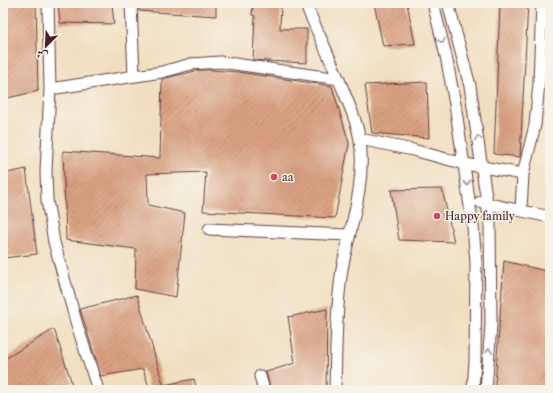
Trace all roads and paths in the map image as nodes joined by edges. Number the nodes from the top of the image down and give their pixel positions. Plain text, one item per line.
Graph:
1 (48, 3) edge
2 (131, 3) edge
3 (305, 3) edge
4 (433, 3) edge
5 (448, 3) edge
6 (542, 3) edge
7 (134, 76) junction
8 (339, 79) junction
9 (50, 89) junction
10 (360, 139) junction
11 (465, 164) junction
12 (483, 167) junction
13 (523, 174) junction
14 (470, 200) junction
15 (487, 203) junction
16 (521, 210) junction
17 (550, 217) edge
18 (209, 229) dead end
19 (350, 235) junction
20 (475, 306) junction
21 (492, 308) junction
22 (260, 376) dead end
23 (486, 389) edge
24 (98, 390) edge
25 (264, 390) edge
26 (335, 390) edge
27 (473, 390) edge

1 - 9 street
2 - 7 street
3 - 8 street
4 -> 11 street
12 -> 5 street
6 - 13 street
7 - 8 street
7 - 9 street
8 - 10 street
9 - 24 street
10 - 11 street
10 - 19 street
11 - 12 street
11 -> 14 street
12 - 13 street
12 - 15 street
13 - 16 street
14 - 15 street
14 - 20 street
15 - 16 street
15 - 21 street
16 - 17 street
18 - 19 street
19 - 26 street
20 - 21 street
20 - 27 street
23 -> 21 street
22 - 25 street

